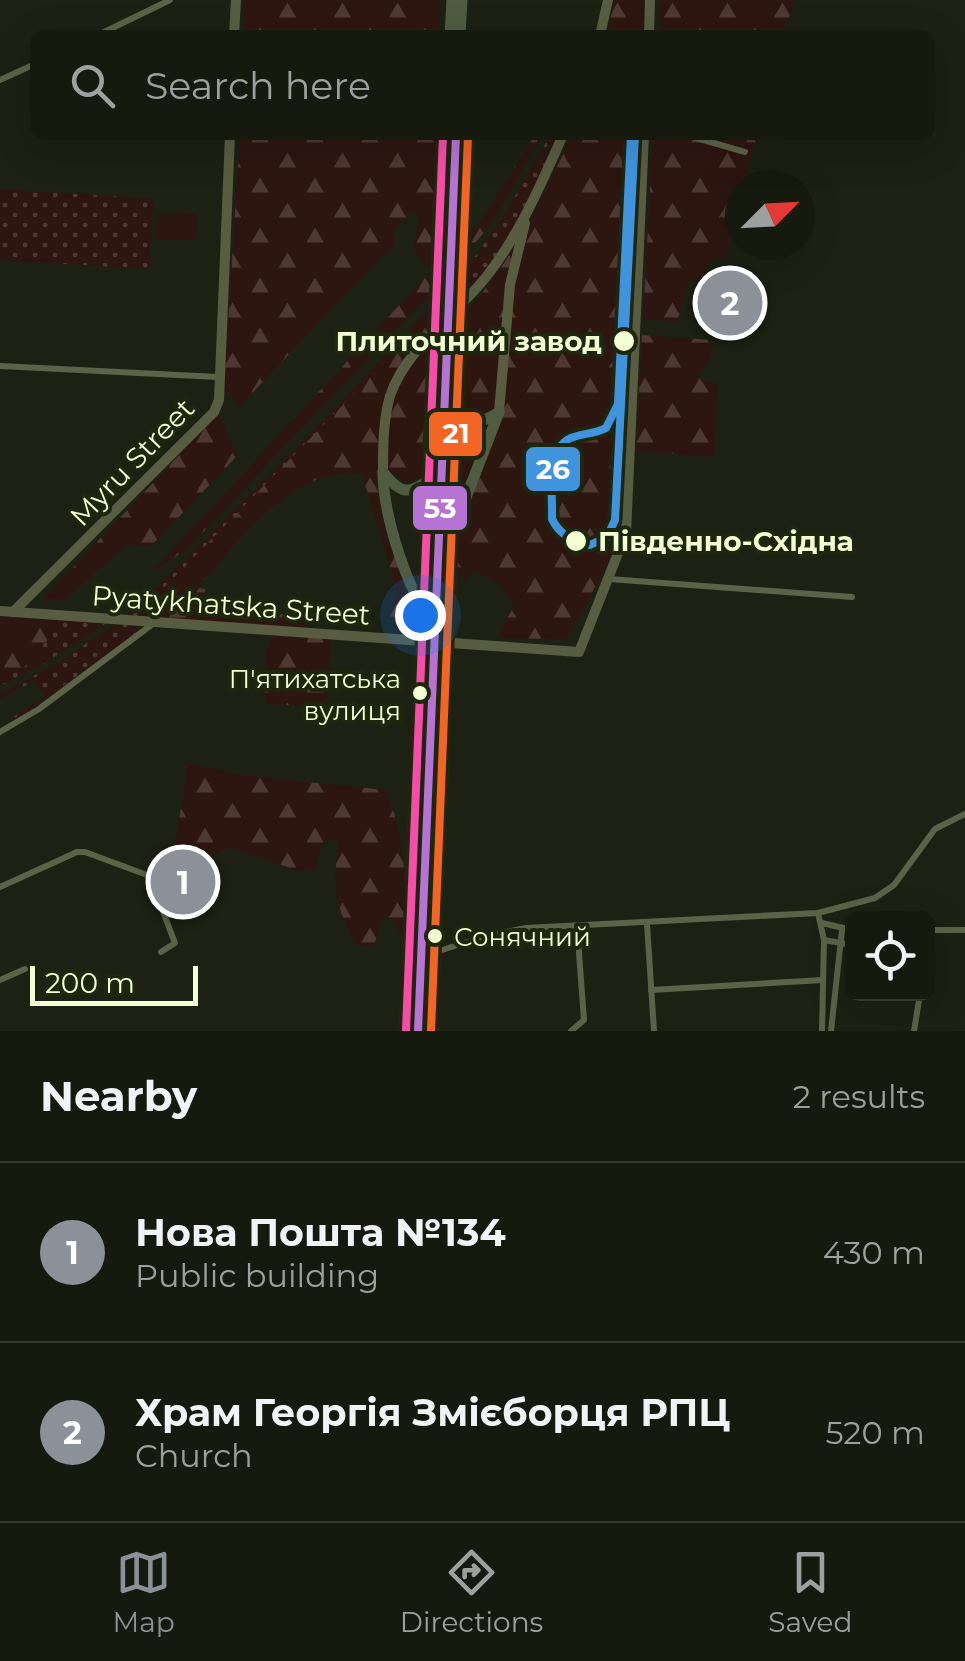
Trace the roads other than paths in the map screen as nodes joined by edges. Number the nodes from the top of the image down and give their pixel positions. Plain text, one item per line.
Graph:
1 (170, 0) edge
2 (236, 0) edge
3 (452, 0) edge
4 (462, 0) edge
5 (608, 0) edge
6 (650, 0) edge
7 (108, 30) edge
8 (234, 30) edge
9 (450, 30) edge
10 (460, 30) edge
11 (601, 30) edge
12 (648, 30) edge
13 (30, 66) edge
14 (0, 80) edge
15 (230, 140) edge
16 (446, 140) edge
17 (455, 140) edge
18 (561, 140) edge
19 (644, 140) edge
20 (703, 140) edge
21 (745, 152) dead end
22 (449, 204) junction
23 (528, 213) junction
24 (0, 366) edge
25 (442, 375) junction
26 (218, 377) junction
27 (499, 412) junction
28 (383, 472) junction
29 (432, 478) junction
30 (440, 565) junction
31 (608, 578) junction
32 (852, 597) dead end
33 (6, 612) edge
34 (427, 613) junction
35 (155, 623) junction
36 (432, 641) junction
37 (0, 732) edge
38 (965, 814) edge
39 (0, 887) edge
40 (818, 913) junction
41 (822, 923) junction
42 (648, 924) junction
43 (578, 926) junction
44 (842, 930) joint
45 (935, 930) edge
46 (965, 930) edge
47 (824, 940) junction
48 (841, 944) junction
49 (845, 944) edge
50 (421, 951) junction
51 (162, 952) dead end
52 (25, 969) dead end
53 (0, 980) edge
54 (823, 980) junction
55 (420, 983) junction
56 (651, 990) junction
57 (919, 1001) edge
58 (417, 1028) edge
59 (432, 1031) edge
60 (572, 1031) edge
61 (654, 1031) edge
62 (822, 1031) edge
63 (831, 1031) edge
64 (914, 1031) edge

1 - 7 street
2 - 8 street
3 - 9 main road
4 - 10 main road
5 - 11 street
6 - 12 street
13 - 14 street
15 - 26 street, Myru Street
16 - 22 main road
17 - 22 main road
18 - 23 street
19 - 31 street
20 - 21 street
22 - 25 main road
23 - 27 street
23 - 28 street
24 - 26 street
25 - 27 main road
25 - 29 main road
25 - 30 main road
26 - 33 street, Myru Street
27 - 30 main road
28 - 29 main road
28 - 34 main road
29 - 34 main road
30 - 36 main road
31 - 32 street
31 - 36 street, Pyatykhatska Street
33 - 35 street, Pyatykhatska Street
34 - 36 main road
35 - 36 street, Pyatykhatska Street
35 - 37 street
36 - 50 main road
38 - 40 street
39 - 51 street
40 - 41 street
40 - 42 street
41 - 44 street
41 - 47 street
42 - 43 street
42 - 56 street
43 - 50 street
43 - 60 street
44 - 48 street
45 - 46 street
47 - 48 street
47 - 54 street
48 - 49 street
48 - 63 street
50 - 55 main road
52 - 53 street
54 - 56 street
54 - 62 street
55 - 58 main road
55 - 59 highway
56 - 61 street
57 - 64 street

